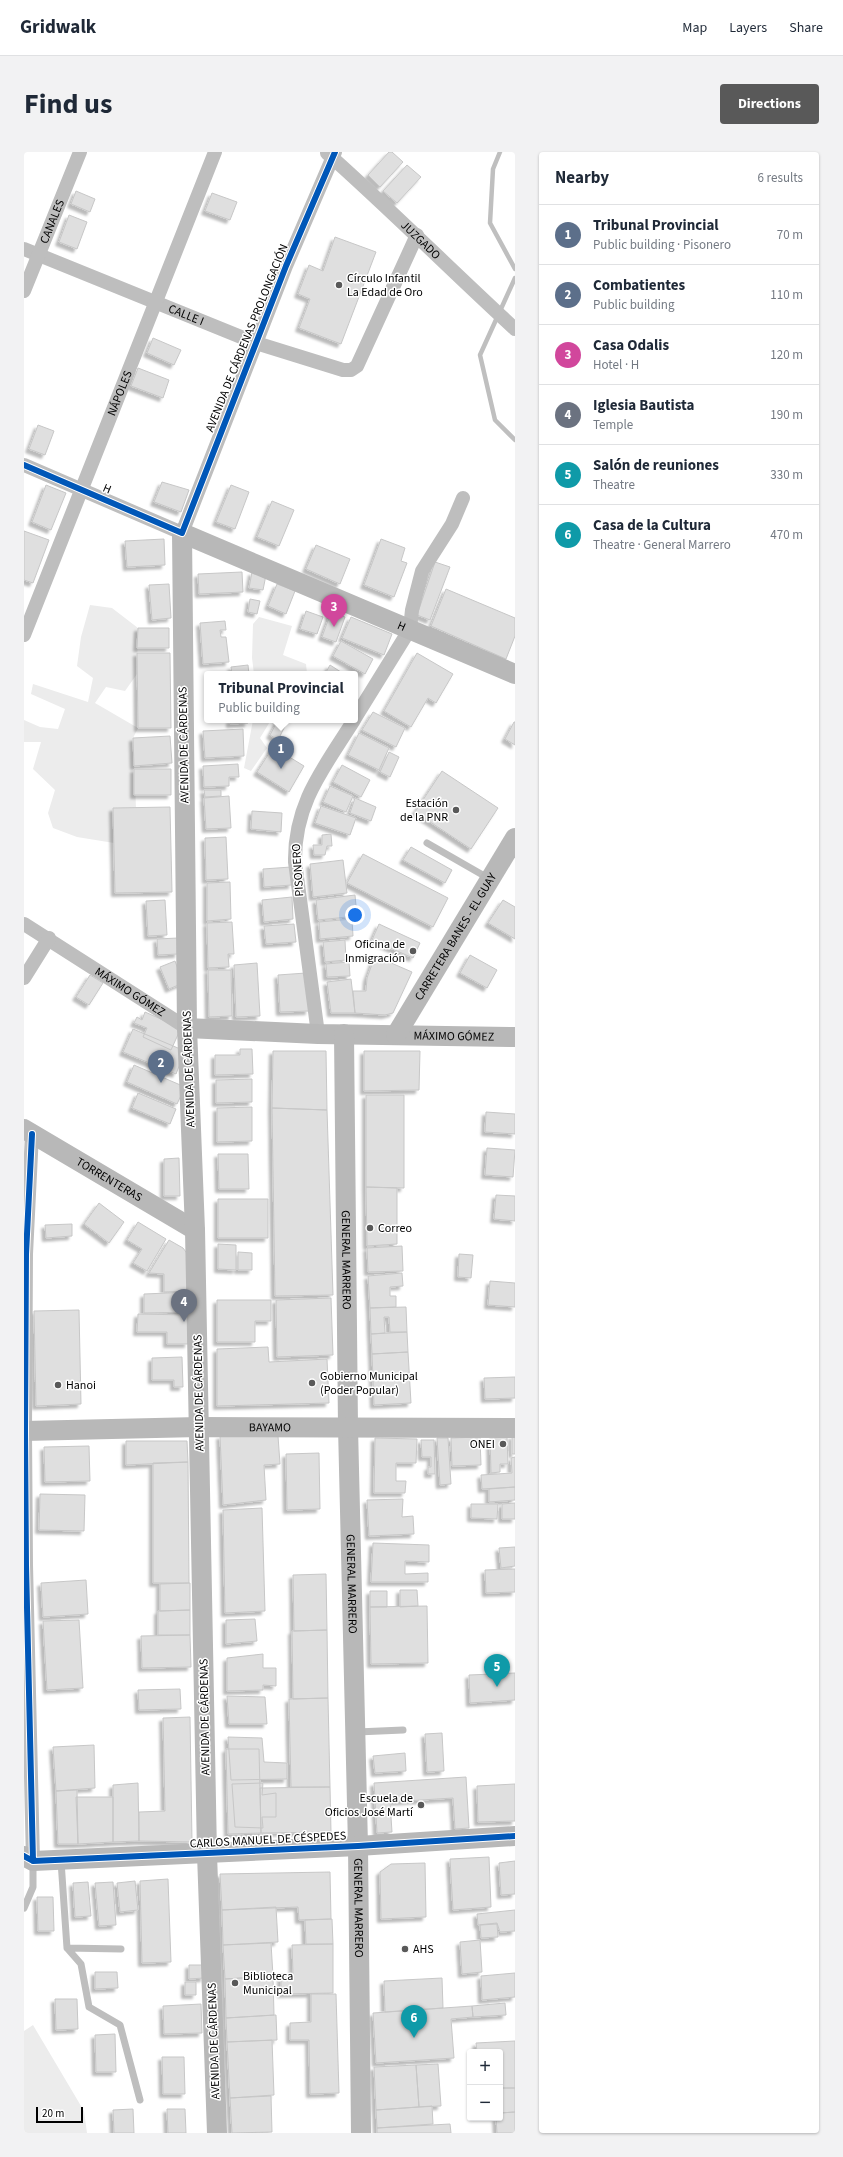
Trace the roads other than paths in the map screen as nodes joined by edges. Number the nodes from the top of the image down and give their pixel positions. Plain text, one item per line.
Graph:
1 (80, 152) edge
2 (215, 152) edge
3 (331, 154) edge
4 (417, 235) junction
5 (24, 249) edge
6 (39, 255) junction
7 (24, 291) edge
8 (155, 302) junction
9 (514, 328) edge
10 (256, 343) junction
11 (24, 465) edge
12 (82, 490) junction
13 (463, 498) dead end
14 (182, 533) junction
15 (410, 630) junction
16 (24, 635) edge
17 (515, 674) edge
18 (358, 713) edge
19 (352, 723) edge
20 (515, 838) edge
21 (427, 843) dead end
22 (490, 879) junction
23 (24, 924) edge
24 (49, 938) junction
25 (24, 978) edge
26 (187, 1028) junction
27 (318, 1034) junction
28 (344, 1034) junction
29 (396, 1035) junction
30 (515, 1037) edge
31 (28, 1131) edge
32 (195, 1230) junction
33 (25, 1254) edge
34 (199, 1427) junction
35 (348, 1427) junction
36 (515, 1428) edge
37 (25, 1431) edge
38 (25, 1565) edge
39 (403, 1730) dead end
40 (355, 1732) junction
41 (515, 1836) edge
42 (358, 1846) junction
43 (207, 1854) junction
44 (28, 1858) edge
45 (61, 1860) junction
46 (24, 1908) edge
47 (67, 1948) junction
48 (121, 1949) dead end
49 (140, 2100) dead end
50 (217, 2133) edge
51 (362, 2133) edge

1 - 6 street, CANALES
2 - 8 street, NÁPOLES
3 - 4 street, JUZGADO
3 - 10 street, AVENIDA DE CÁRDENAS PROLONGACIÓN
4 - 9 street, JUZGADO
4 - 10 street, CALLE I
5 - 6 street, CALLE I
6 - 7 street, CANALES
6 - 8 street, CALLE I
8 - 10 street, CALLE I
8 - 12 street, NÁPOLES
10 - 14 street, AVENIDA DE CÁRDENAS PROLONGACIÓN
11 - 12 street, H
12 - 14 street, H
12 - 16 street, NÁPOLES
13 - 15 street
14 - 15 main road, H
14 - 26 main road, AVENIDA DE CÁRDENAS
15 - 17 main road, H
15 - 18 street, PISONERO
19 - 27 street, PISONERO
20 - 22 main road, CARRETERA BANES - EL GUAY
21 - 22 lane
22 - 29 main road, CARRETERA BANES - EL GUAY
23 - 24 street, MÁXIMO GÓMEZ
24 - 25 street
24 - 26 street, MÁXIMO GÓMEZ
26 - 27 main road
26 - 32 main road, AVENIDA DE CÁRDENAS
27 - 28 main road, MÁXIMO GÓMEZ
28 - 29 main road, MÁXIMO GÓMEZ
28 - 35 main road, GENERAL MARRERO
29 - 30 main road, MÁXIMO GÓMEZ
31 - 32 main road, TORRENTERAS
31 - 33 street
32 - 34 main road, AVENIDA DE CÁRDENAS
33 - 37 street
34 - 35 main road, BAYAMO
34 - 37 main road, BAYAMO
34 - 43 main road, AVENIDA DE CÁRDENAS
35 - 36 main road, BAYAMO
35 - 40 main road, GENERAL MARRERO
37 - 38 street
38 - 44 street
39 - 40 lane
40 - 42 main road, GENERAL MARRERO
41 - 42 main road, CARLOS MANUEL DE CÉSPEDES
42 - 43 main road, CARLOS MANUEL DE CÉSPEDES
42 - 51 main road, GENERAL MARRERO
43 - 45 main road, CARLOS MANUEL DE CÉSPEDES
43 - 50 main road, AVENIDA DE CÁRDENAS
44 - 45 main road, CARLOS MANUEL DE CÉSPEDES
44 - 46 lane
45 - 47 lane
47 - 48 lane
47 - 49 lane

